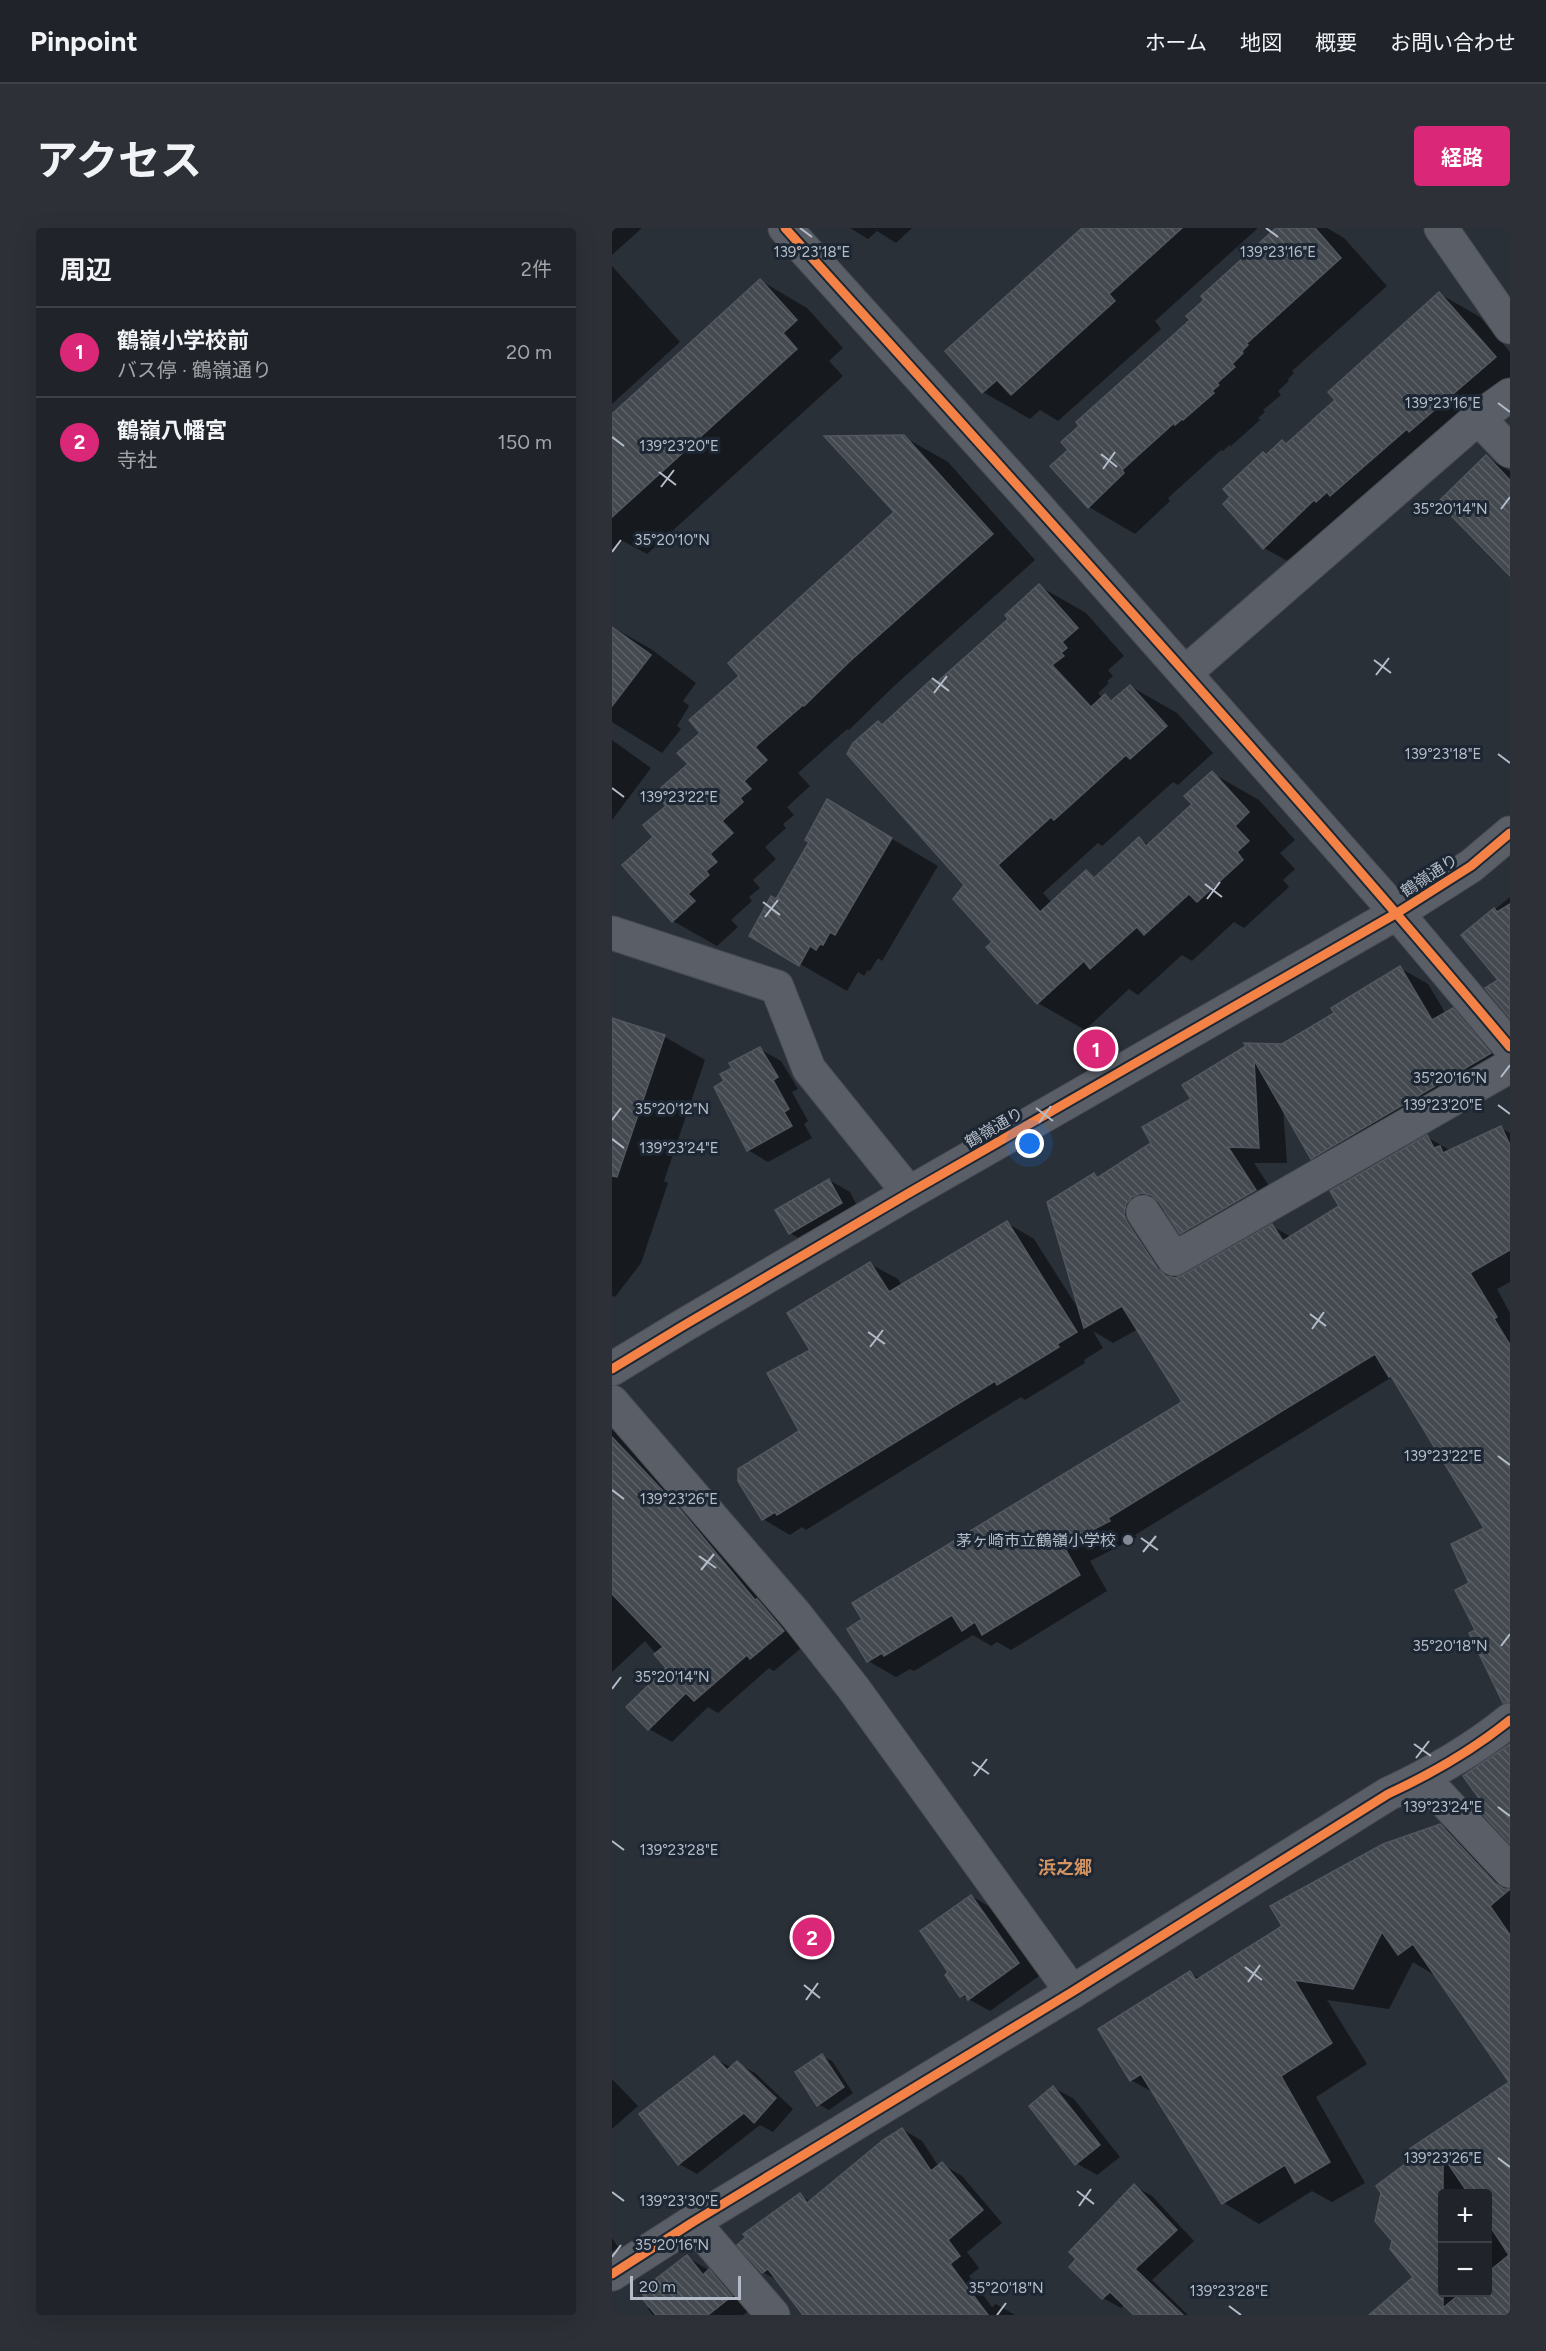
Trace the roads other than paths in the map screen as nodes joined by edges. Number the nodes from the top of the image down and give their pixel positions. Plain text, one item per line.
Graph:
1 (785, 228) edge
2 (1441, 228) edge
3 (1510, 327) edge
4 (1510, 395) edge
5 (1478, 418) junction
6 (1510, 451) edge
7 (1185, 673) junction
8 (1510, 833) edge
9 (1397, 913) junction
10 (612, 933) edge
11 (1510, 1047) edge
12 (1510, 1066) edge
13 (909, 1193) junction
14 (1143, 1212) dead end
15 (612, 1369) edge
16 (612, 1402) edge
17 (1510, 1720) edge
18 (1423, 1778) junction
19 (1510, 1871) edge
20 (1072, 1992) junction
21 (693, 2222) junction
22 (612, 2274) edge
23 (773, 2315) edge

1 - 7 street
2 - 3 street
4 - 5 street
5 - 6 street
5 - 7 street
7 - 9 street
8 - 9 street, 鶴嶺通り
9 - 11 street
9 - 13 street, 鶴嶺通り
10 - 13 street
12 - 14 street
13 - 15 street, 鶴嶺通り
16 - 20 street
17 - 18 street
18 - 19 street
18 - 20 street
20 - 21 street
21 - 22 street
21 - 23 street

